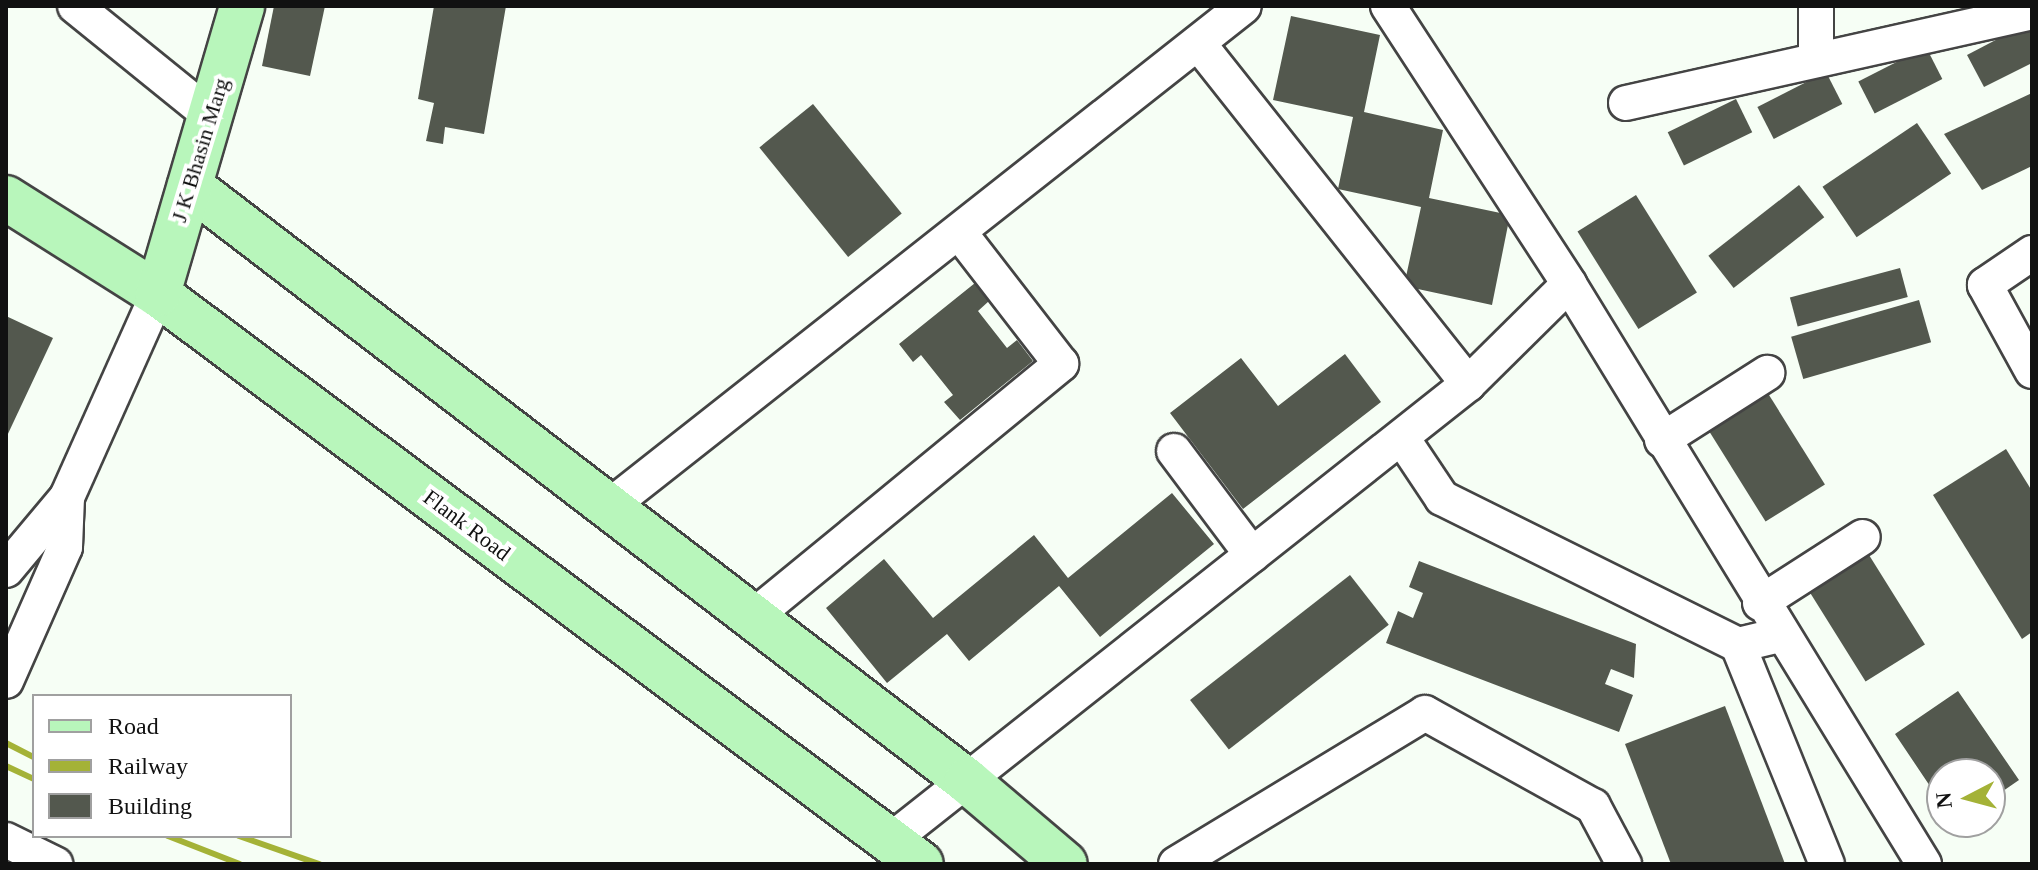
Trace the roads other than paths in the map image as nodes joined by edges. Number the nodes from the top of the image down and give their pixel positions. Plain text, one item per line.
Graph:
1 (75, 6) edge
2 (242, 6) edge
3 (1244, 6) edge
4 (1388, 6) edge
5 (1816, 6) edge
6 (2032, 12) edge
7 (1198, 43) junction
8 (1816, 60) junction
9 (1626, 103) dead end
10 (211, 116) junction
11 (190, 186) junction
12 (6, 198) edge
13 (959, 232) junction
14 (2032, 253) edge
15 (1569, 284) junction
16 (158, 294) junction
17 (2032, 371) edge
18 (1767, 373) dead end
19 (1468, 384) junction
20 (1402, 438) junction
21 (1662, 440) junction
22 (1174, 451) dead end
23 (67, 497) junction
24 (610, 506) junction
25 (1863, 537) dead end
26 (1252, 555) junction
27 (6, 570) edge
28 (1760, 603) junction
29 (753, 617) junction
30 (1780, 635) junction
31 (1738, 645) junction
32 (6, 681) edge
33 (967, 781) junction
34 (6, 818) edge
35 (32, 830) edge
36 (48, 838) edge
37 (6, 840) edge
38 (906, 853) edge
39 (58, 864) edge
40 (1065, 864) edge
41 (1176, 864) edge
42 (1624, 864) edge
43 (1827, 864) edge
44 (1924, 864) edge

1 - 10 street
2 - 10 street, J K Bhasin Marg
3 - 7 street
4 - 15 street
5 - 8 street
6 - 8 street
7 - 13 street
7 - 19 street
8 - 9 street
10 - 11 street, J K Bhasin Marg
11 - 16 street, J K Bhasin Marg
11 - 24 street
12 - 16 street, Flank Road
13 - 24 street
13 - 29 street
14 - 17 street
15 - 19 street
15 - 21 street
16 - 23 street
16 - 38 street, Flank Road
18 - 21 street
19 - 20 street
20 - 26 street
20 - 31 street
21 - 28 street
22 - 26 street
23 - 27 street
23 - 32 street
24 - 29 street
25 - 28 street
26 - 33 street
28 - 30 street
29 - 33 street
30 - 31 street
30 - 44 street
31 - 43 street
33 - 38 street
33 - 40 street
34 - 35 street
36 - 39 street
37 - 39 street
41 - 42 street

